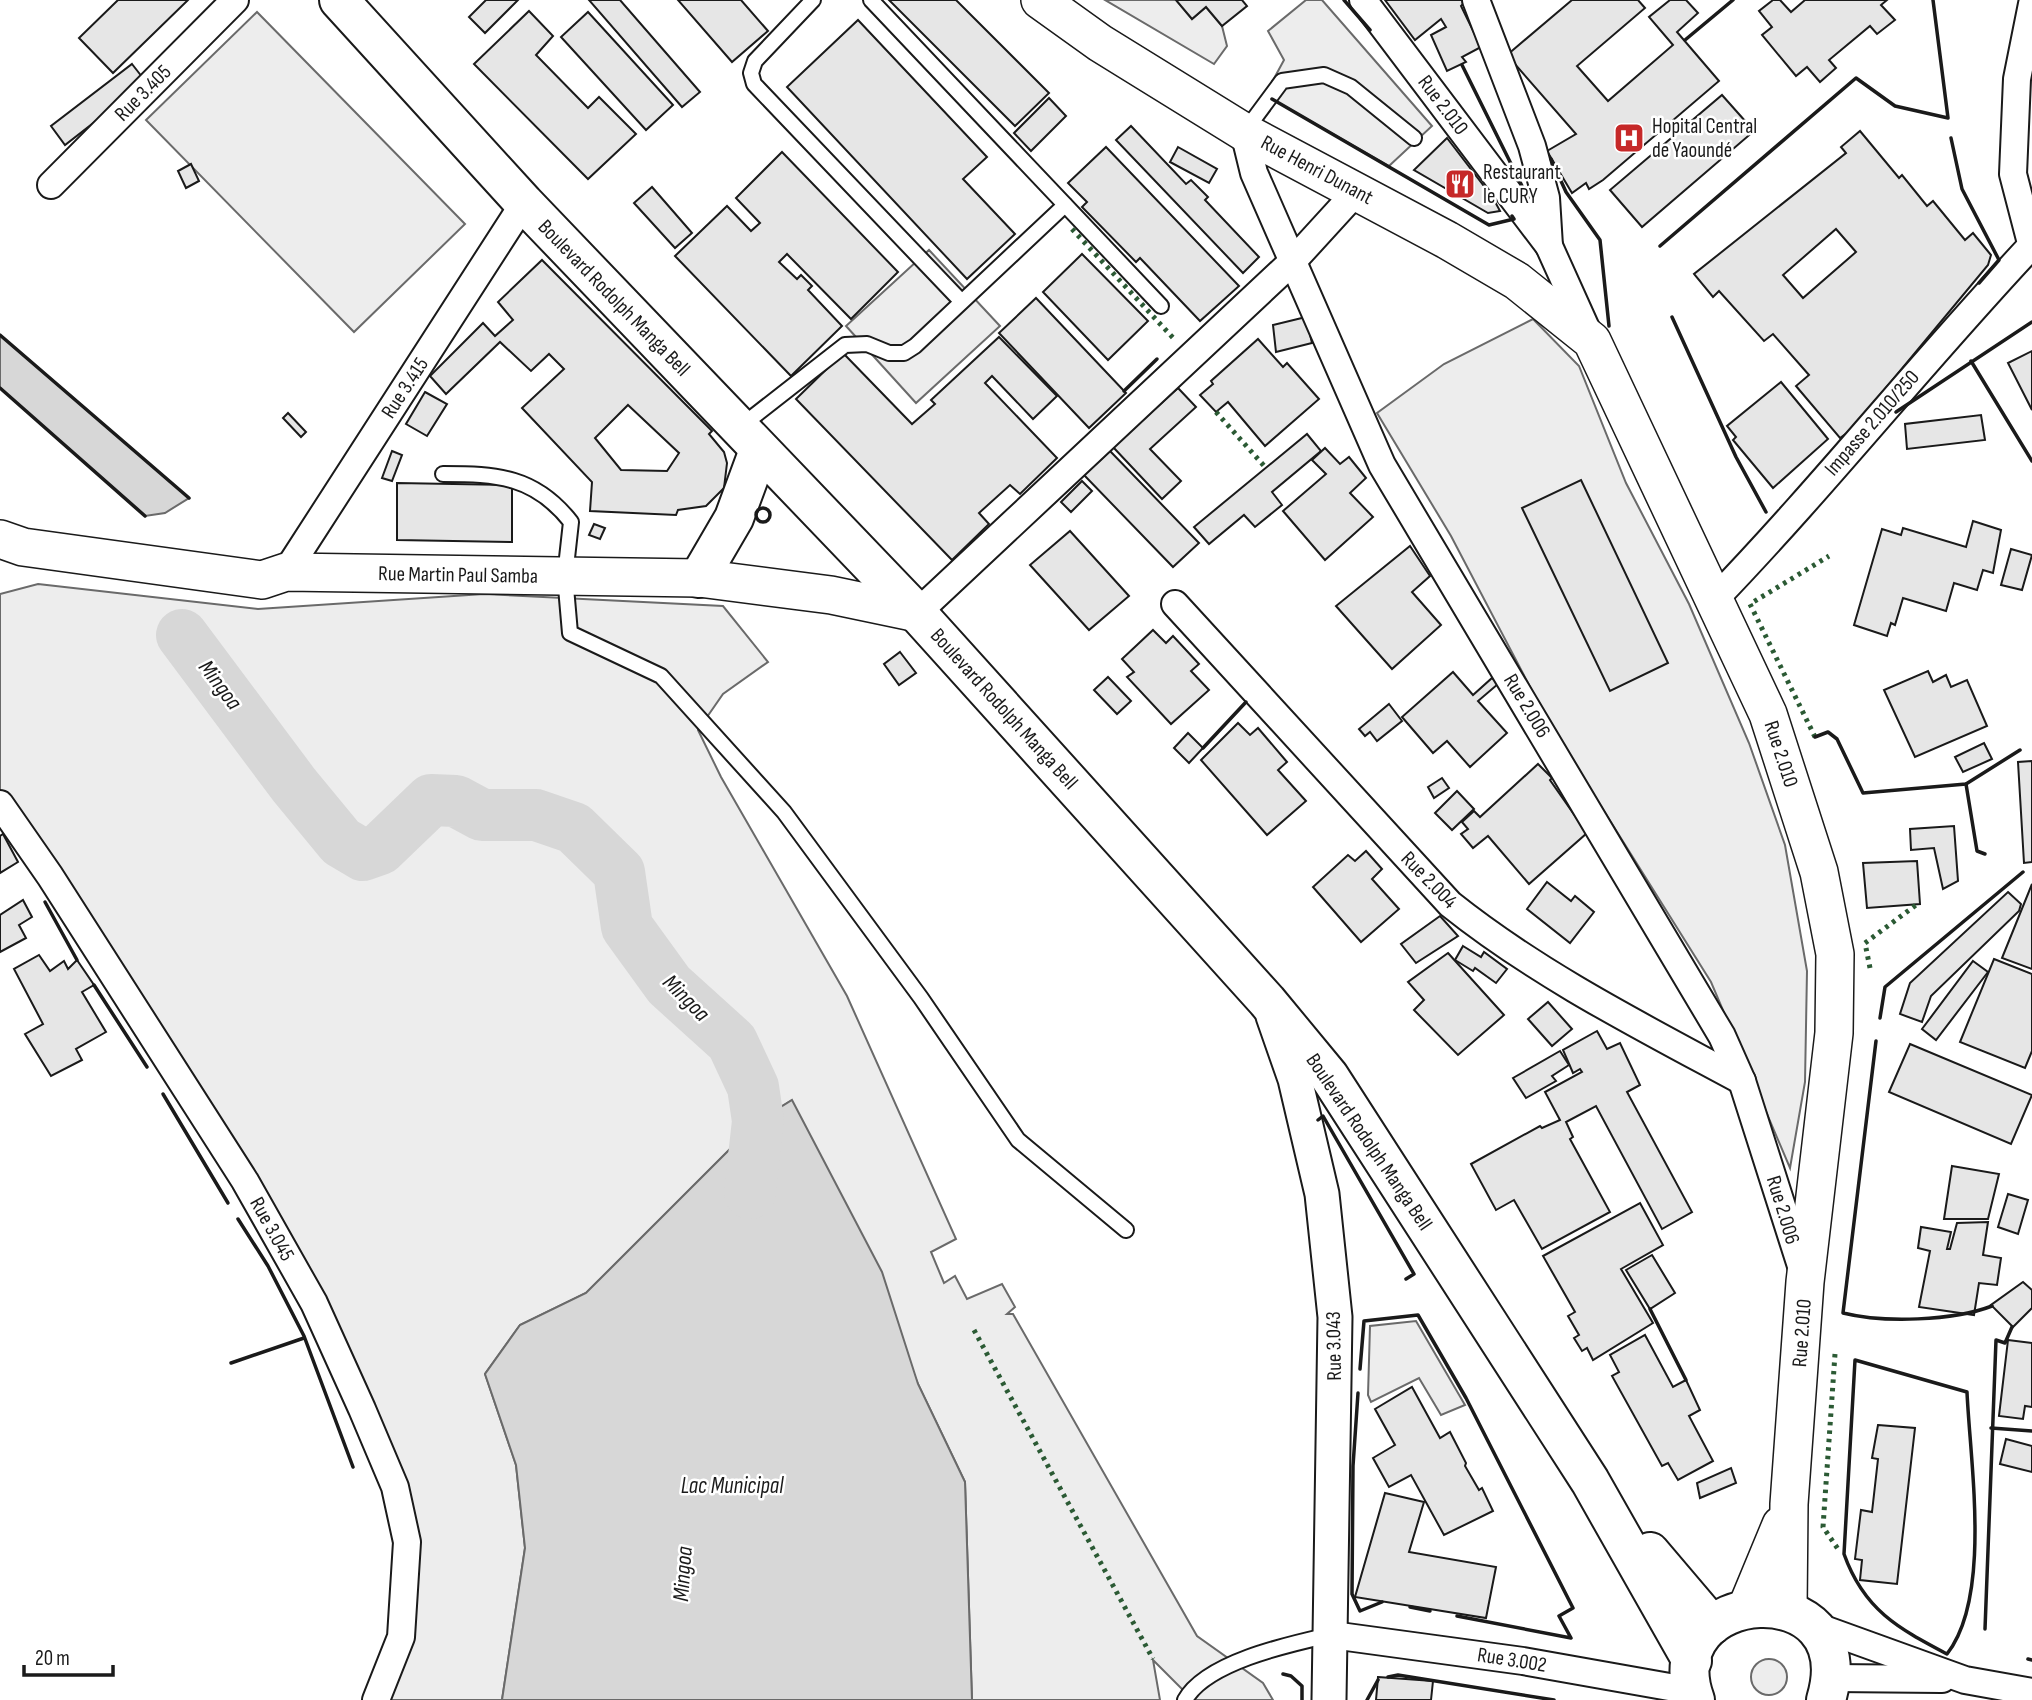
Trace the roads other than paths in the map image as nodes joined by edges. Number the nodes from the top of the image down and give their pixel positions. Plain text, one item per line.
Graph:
1 (235, 0) edge
2 (339, 0) edge
3 (813, 0) edge
4 (871, 0) edge
5 (1040, 0) edge
6 (1363, 0) edge
7 (1476, 0) edge
8 (2032, 4) edge
9 (1244, 132) junction
10 (1414, 138) dead end
11 (51, 185) dead end
12 (1357, 191) junction
13 (524, 203) junction
14 (1065, 205) junction
15 (1549, 246) junction
16 (2032, 247) edge
17 (1293, 261) junction
18 (960, 300) junction
19 (1161, 306) dead end
20 (1592, 341) junction
21 (749, 439) junction
22 (443, 474) dead end
23 (12, 543) edge
24 (286, 572) junction
25 (565, 576) junction
26 (699, 578) junction
27 (1713, 601) junction
28 (1175, 604) dead end
29 (917, 613) junction
30 (0, 804) edge
31 (1267, 1001) junction
32 (1742, 1082) junction
33 (1126, 1230) dead end
34 (1805, 1282) junction
35 (1590, 1482) junction
36 (1789, 1504) junction
37 (1747, 1607) junction
38 (1799, 1618) junction
39 (1712, 1625) junction
40 (1332, 1635) junction
41 (1965, 1680) junction
42 (1693, 1684) edge
43 (1830, 1689) edge
44 (2032, 1692) edge
45 (376, 1700) edge
46 (1185, 1700) edge
47 (1329, 1700) edge

1 - 11 street, Rue 3.405
2 - 13 main road, Boulevard Rodolph Manga Bell
3 - 18 lane
4 - 14 lane
5 - 9 main road, Rue Henri Dunant
6 - 15 street, Rue 2.010
7 - 15 street
8 - 16 street
9 - 10 lane
9 - 12 main road, Rue Henri Dunant
9 - 17 street, Rue 2.006
12 - 17 street
12 - 20 main road, Rue Henri Dunant
13 - 21 main road, Boulevard Rodolph Manga Bell
13 - 24 street, Rue 3.415
14 - 18 lane
14 - 19 lane
15 - 20 street, Rue 2.010
16 - 27 street, Impasse 2.010/250
17 - 29 street
17 - 32 street, Rue 2.006
18 - 21 lane
20 - 27 main road, Rue 2.010
21 - 26 main road
21 - 29 main road, Boulevard Rodolph Manga Bell
22 - 25 lane
23 - 24 main road, Rue Martin Paul Samba
24 - 25 main road, Rue Martin Paul Samba
25 - 26 main road, Rue Martin Paul Samba
25 - 33 lane
26 - 29 main road, Rue Martin Paul Samba
27 - 34 main road, Rue 2.010
28 - 32 street, Rue 2.004
29 - 31 main road, Boulevard Rodolph Manga Bell
30 - 45 street, Rue 3.045
31 - 35 main road, Boulevard Rodolph Manga Bell
31 - 40 street, Rue 3.043
32 - 34 street, Rue 2.006
34 - 36 main road, Rue 2.010
35 - 39 main road
35 - 42 main road
36 - 37 main road
36 - 38 main road, Rue 2.010
37 - 38 main road
37 - 39 main road
38 - 41 street
38 - 43 main road
39 - 42 main road
40 - 42 street, Rue 3.002
40 - 46 lane
40 - 47 street, Rue 3.043
41 - 43 street
41 - 44 street

